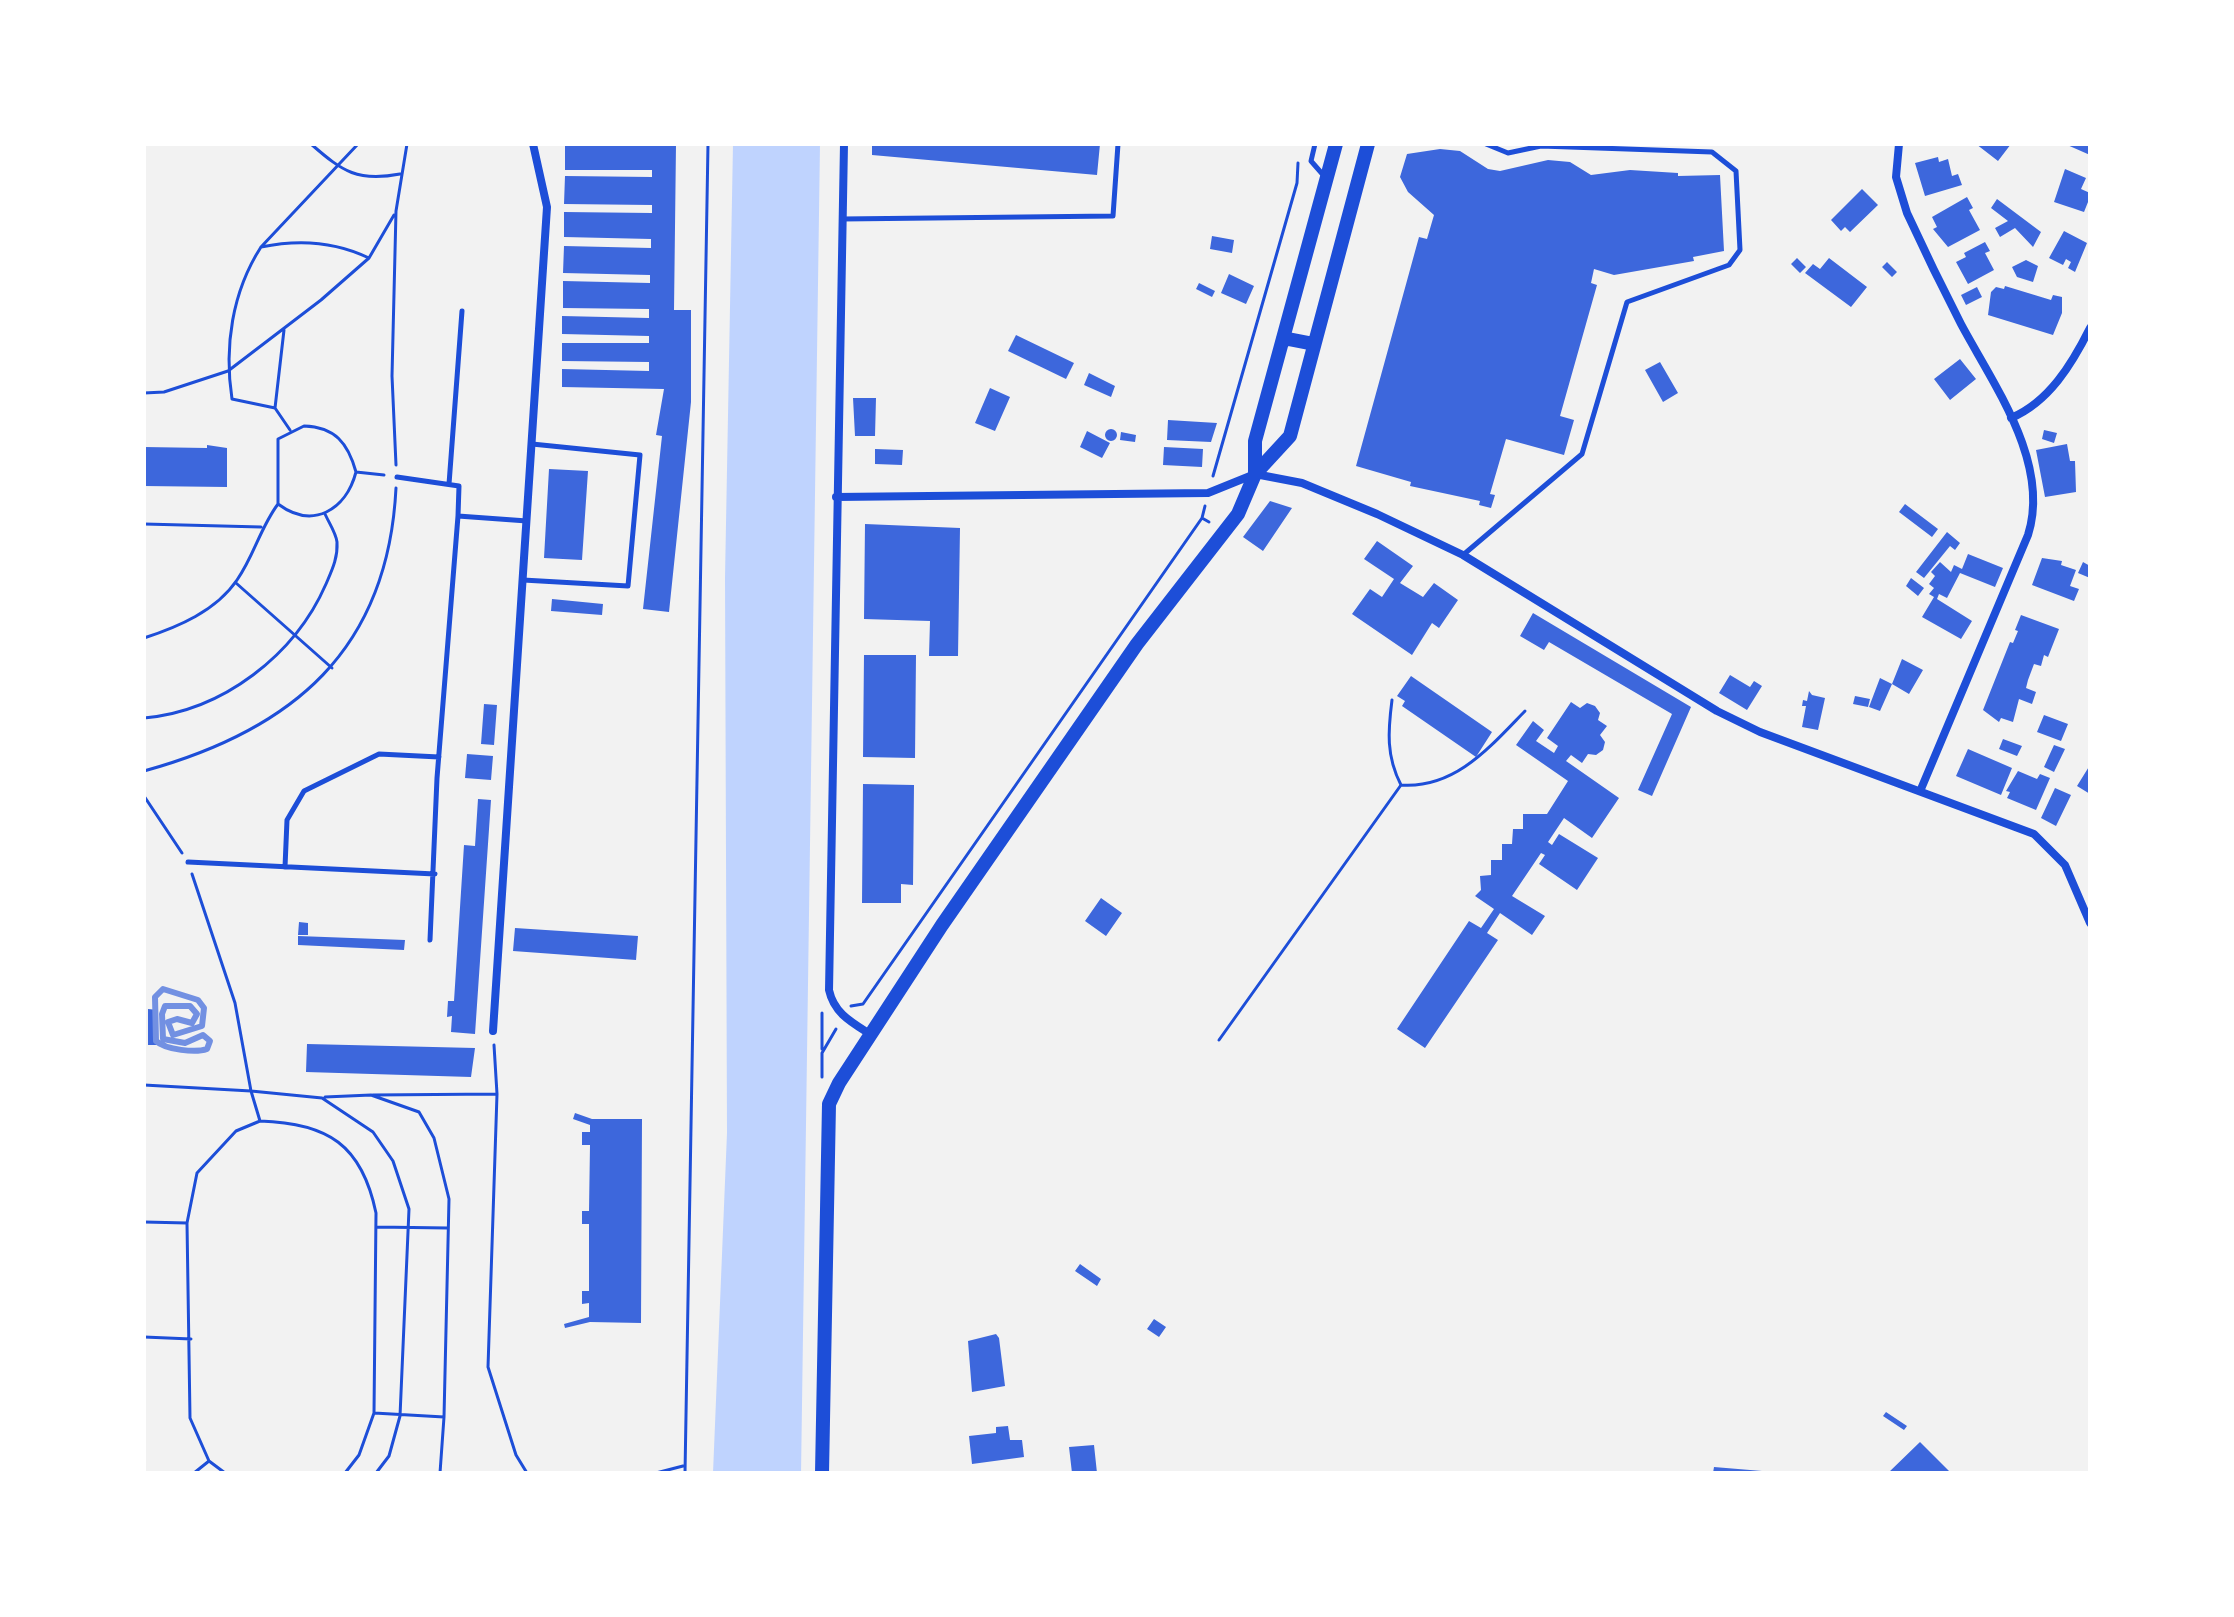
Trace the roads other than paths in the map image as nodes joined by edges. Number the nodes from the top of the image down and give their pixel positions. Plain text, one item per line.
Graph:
1 (533, 144) edge
2 (844, 144) edge
3 (1118, 144) edge
4 (1315, 144) edge
5 (1336, 144) edge
6 (1368, 144) edge
7 (1486, 144) edge
8 (1899, 144) edge
9 (1327, 178) junction
10 (841, 219) junction
11 (462, 311) dead end
12 (2090, 328) edge
13 (1283, 338) junction
14 (1314, 344) junction
15 (2011, 418) junction
16 (532, 444) junction
17 (1255, 474) junction
18 (397, 477) road end
19 (449, 484) junction
20 (836, 497) junction
21 (458, 516) junction
22 (527, 521) junction
23 (1463, 555) junction
24 (523, 580) junction
25 (439, 757) junction
26 (1921, 789) junction
27 (188, 862) road end
28 (285, 867) junction
29 (435, 874) junction
30 (2090, 923) edge
31 (430, 940) dead end
32 (493, 1031) road end
33 (870, 1034) junction
34 (822, 1473) edge

1 - 16 street
2 - 10 street
3 - 10 lane
4 - 9 lane
5 - 9 main road
6 - 14 main road
7 - 23 lane
8 - 15 street
9 - 13 main road
10 - 20 street
11 - 19 lane
12 - 15 street
13 - 14 main road
13 - 17 main road
14 - 17 main road
15 - 26 street
16 - 22 street
16 - 24 lane
17 - 20 street
17 - 23 street
17 - 33 main road
18 - 19 lane
19 - 21 lane
20 - 33 street
21 - 22 lane
21 - 25 lane
22 - 24 street
23 - 26 street
24 - 32 street
25 - 28 lane
25 - 29 lane
26 - 30 street
27 - 28 lane
28 - 29 lane
29 - 31 lane
33 - 34 main road

